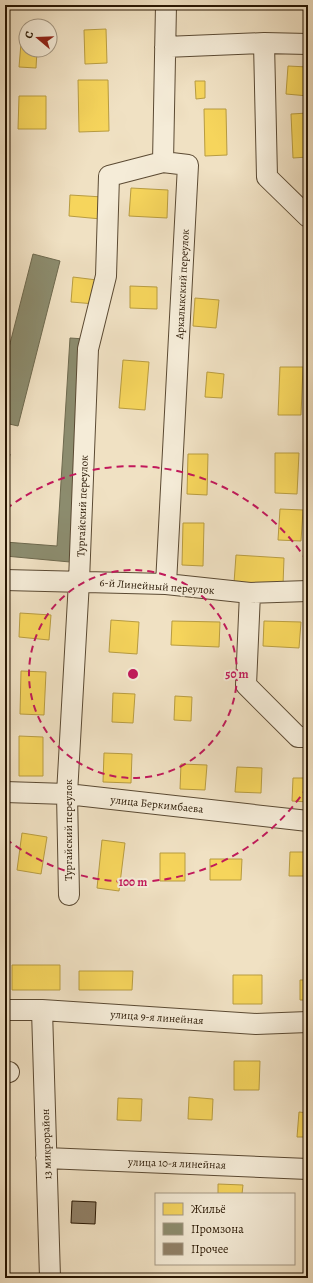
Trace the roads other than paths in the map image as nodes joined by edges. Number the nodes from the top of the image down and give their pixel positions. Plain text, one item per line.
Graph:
1 (166, 5) edge
2 (264, 43) junction
3 (308, 44) edge
4 (165, 47) junction
5 (164, 162) junction
6 (308, 217) edge
7 (5, 580) edge
8 (79, 581) junction
9 (166, 584) junction
10 (308, 591) edge
11 (250, 593) junction
12 (308, 737) edge
13 (5, 792) edge
14 (67, 794) junction
15 (308, 821) edge
16 (69, 894) dead end
17 (5, 1010) edge
18 (42, 1010) junction
19 (308, 1022) edge
20 (46, 1158) junction
21 (308, 1169) edge
22 (50, 1278) edge

1 - 4 street
2 - 3 street
2 - 4 street
2 - 6 street
4 - 5 street
5 - 8 street, Тургайский переулок
5 - 9 street, Аркалыкский переулок
7 - 8 street, 6-й Линейный переулок
8 - 9 street, 6-й Линейный переулок
8 - 14 street, Тургайский переулок
9 - 11 street, 6-й Линейный переулок
10 - 11 street, 6-й Линейный переулок
11 - 12 street
13 - 14 street, улица Беркимбаева
14 - 15 street, улица Беркимбаева
14 - 16 street, Тургайский переулок
17 - 18 street, улица 9-я линейная
18 - 19 street, улица 9-я линейная
18 - 20 street, 13 микрорайон
20 - 21 street, улица 10-я линейная
20 - 22 street, 13 микрорайон

